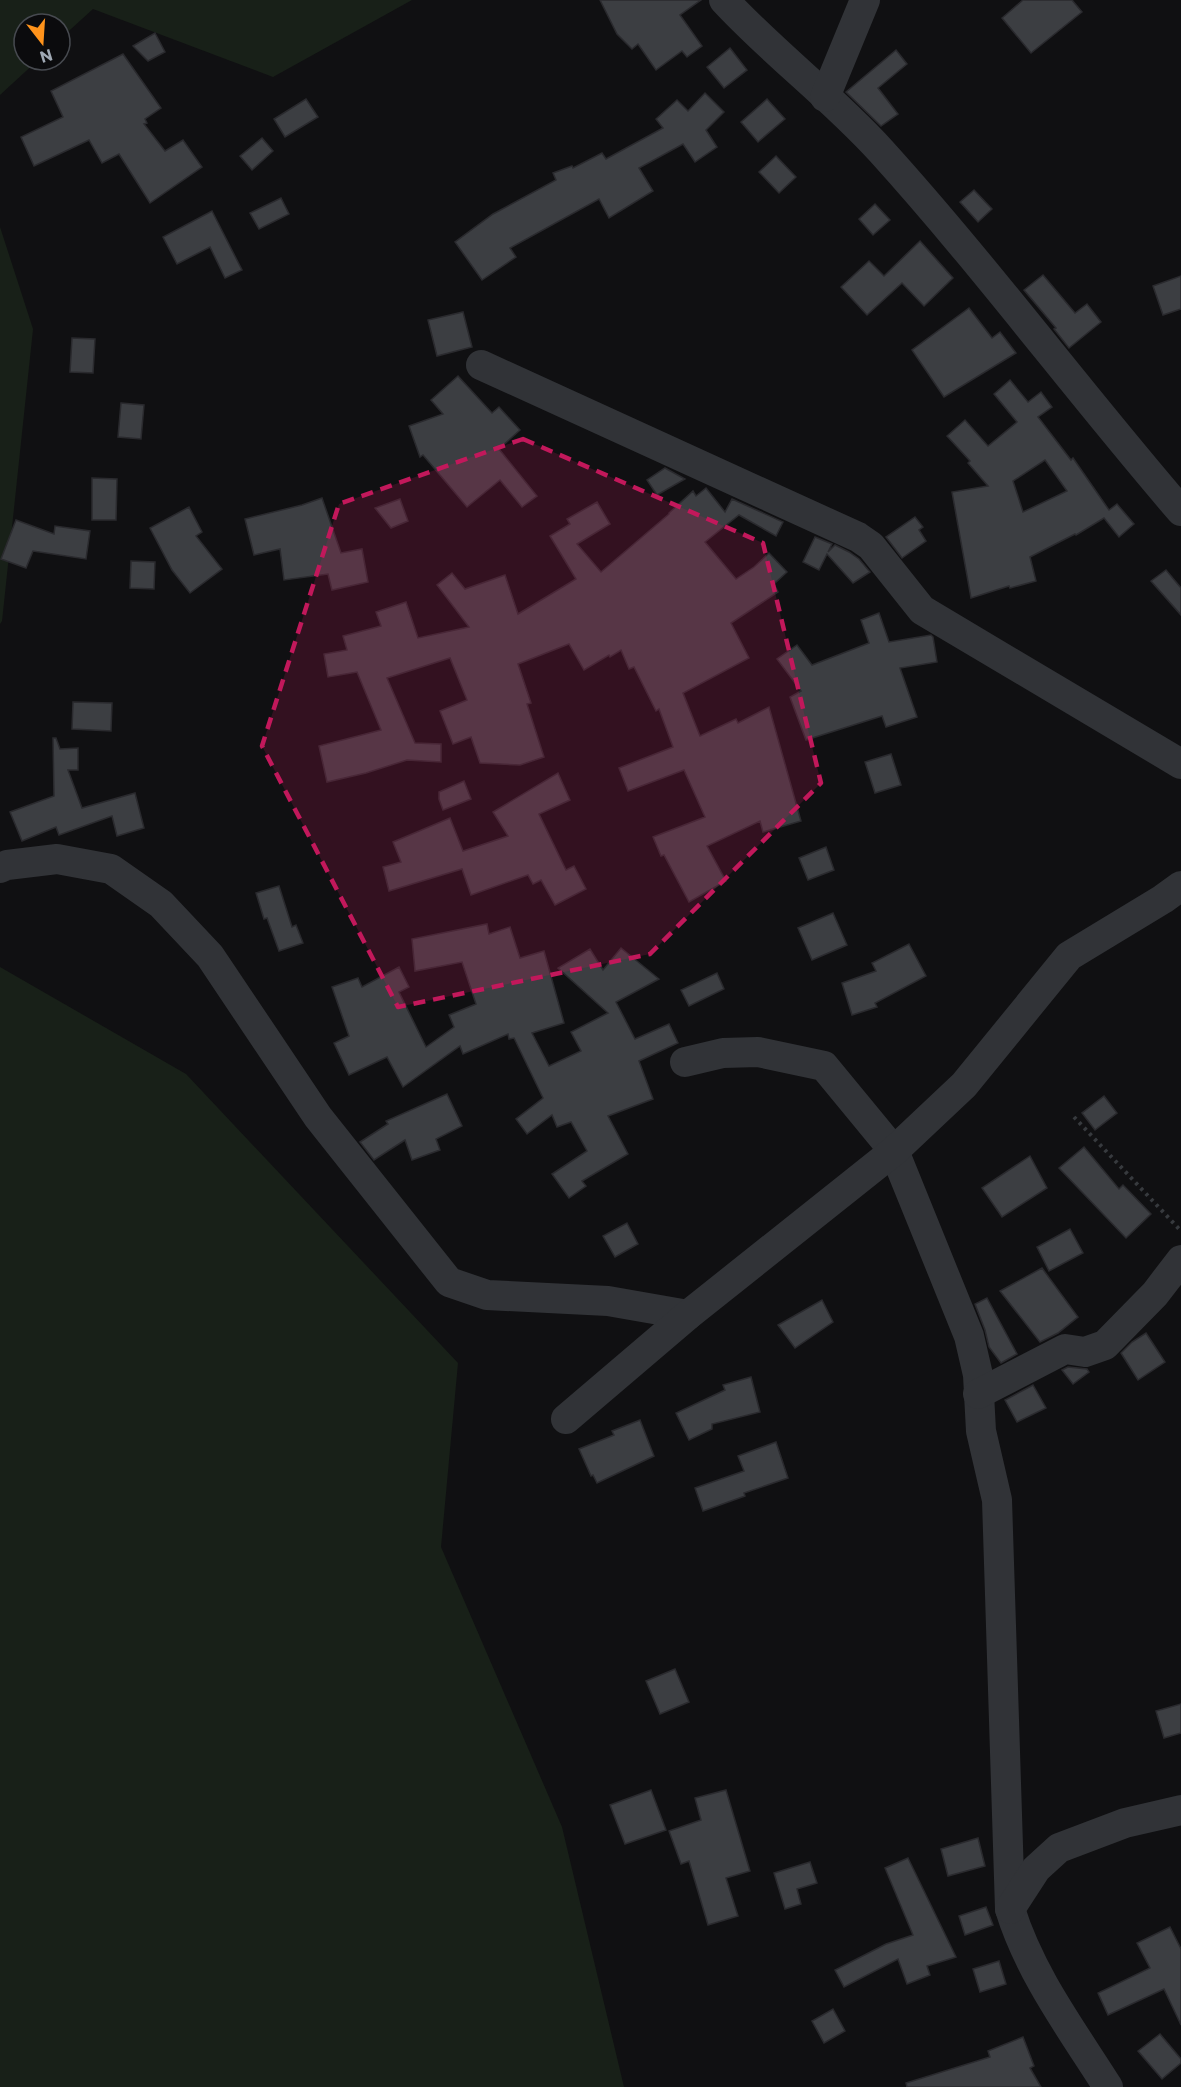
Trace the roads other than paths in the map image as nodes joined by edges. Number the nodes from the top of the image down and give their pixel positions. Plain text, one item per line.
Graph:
1 (724, 0) edge
2 (865, 0) edge
3 (825, 97) junction
4 (481, 365) dead end
5 (1181, 511) edge
6 (1181, 764) edge
7 (0, 868) edge
8 (1175, 894) edge
9 (685, 1062) dead end
10 (894, 1151) junction
11 (1181, 1260) edge
12 (688, 1315) junction
13 (978, 1394) junction
14 (566, 1419) dead end
15 (1181, 1810) edge
16 (1010, 1909) junction
17 (1108, 2087) edge

1 - 3 street
2 - 3 street
3 - 5 street
4 - 6 street
7 - 12 street
8 - 10 street
9 - 10 street
10 - 12 street
10 - 13 street
11 - 13 street
12 - 14 street
13 - 16 street
15 - 16 street
16 - 17 street

